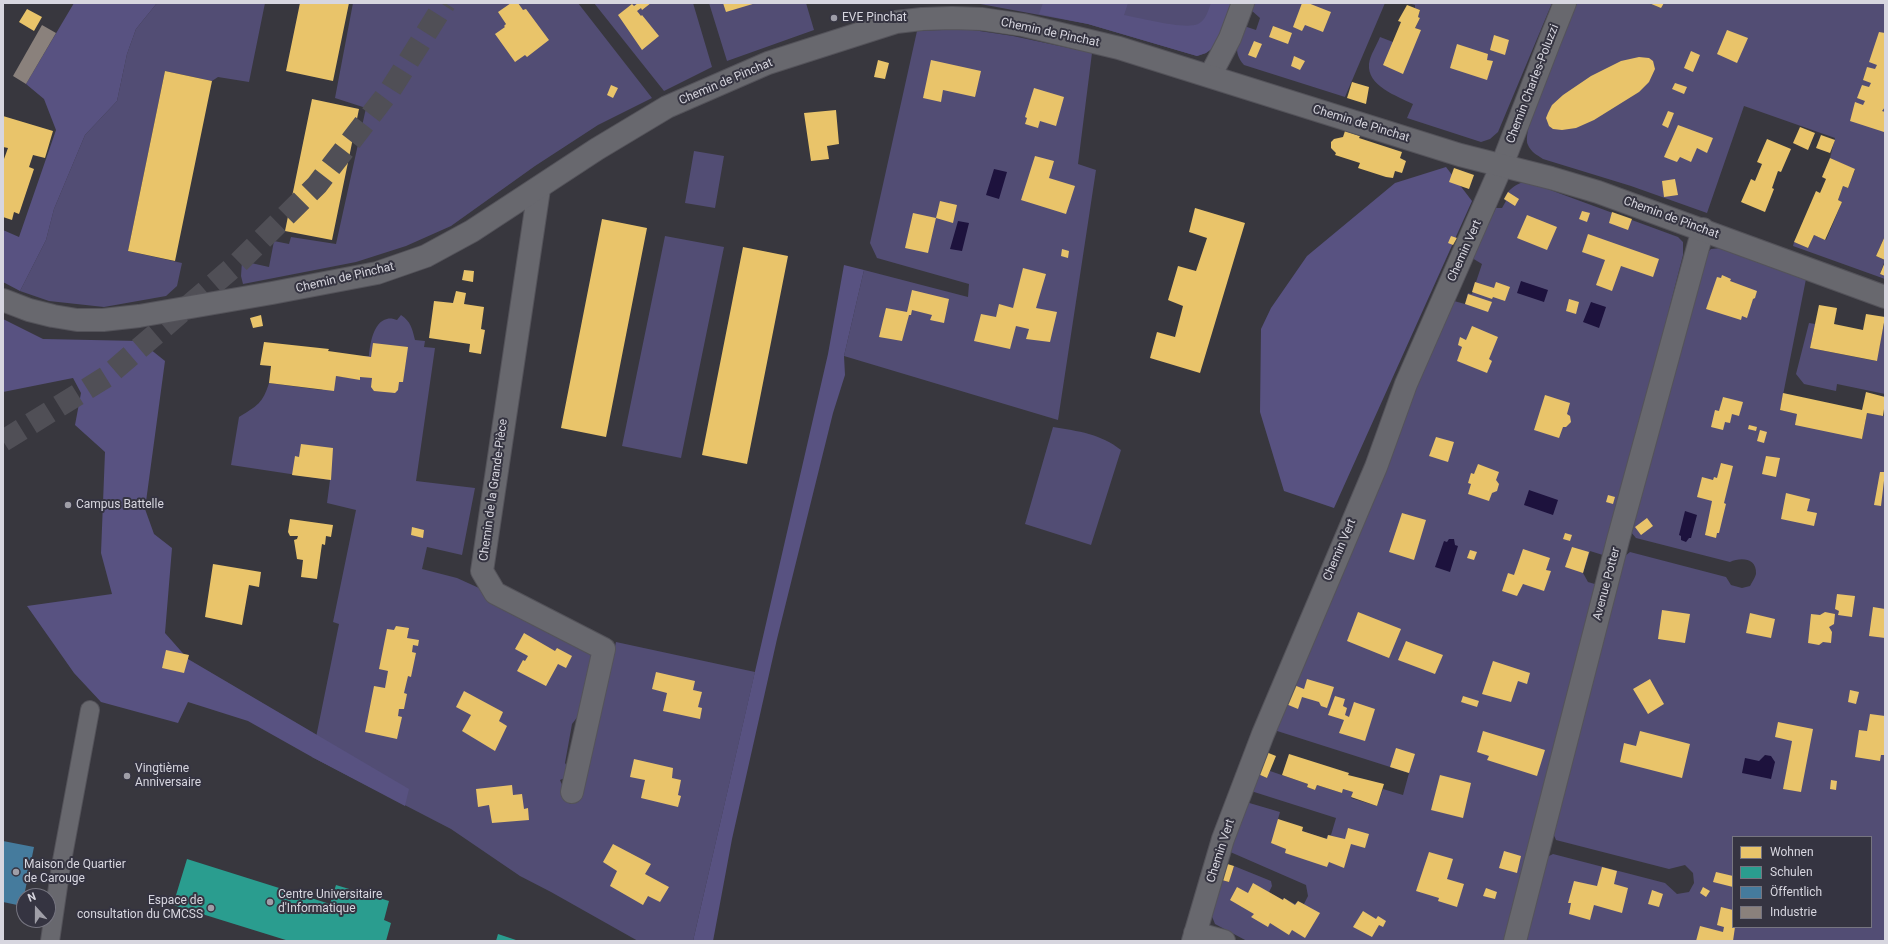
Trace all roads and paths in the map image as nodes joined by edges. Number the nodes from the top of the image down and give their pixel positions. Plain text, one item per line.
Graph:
1 (1243, 3) edge
2 (1565, 3) edge
3 (1210, 76) junction
4 (1502, 164) junction
5 (538, 188) junction
6 (1702, 229) junction
7 (1885, 297) edge
8 (3, 300) edge
9 (90, 710) dead end
10 (572, 792) dead end
11 (1194, 937) edge
12 (50, 941) edge
13 (1224, 941) edge
14 (1515, 941) edge

1 - 3 street
2 - 4 street, Chemin Charles-Poluzzi
3 - 4 street, Chemin de Pinchat
3 - 5 street, Chemin de Pinchat
4 - 6 street, Chemin de Pinchat
4 - 11 street, Chemin Vert
5 - 8 street, Chemin de Pinchat
5 - 10 street, Chemin de la Grande-Pièce
6 - 7 street, Chemin de Pinchat
6 - 14 street, Avenue Potter
9 - 12 street
11 - 13 street

